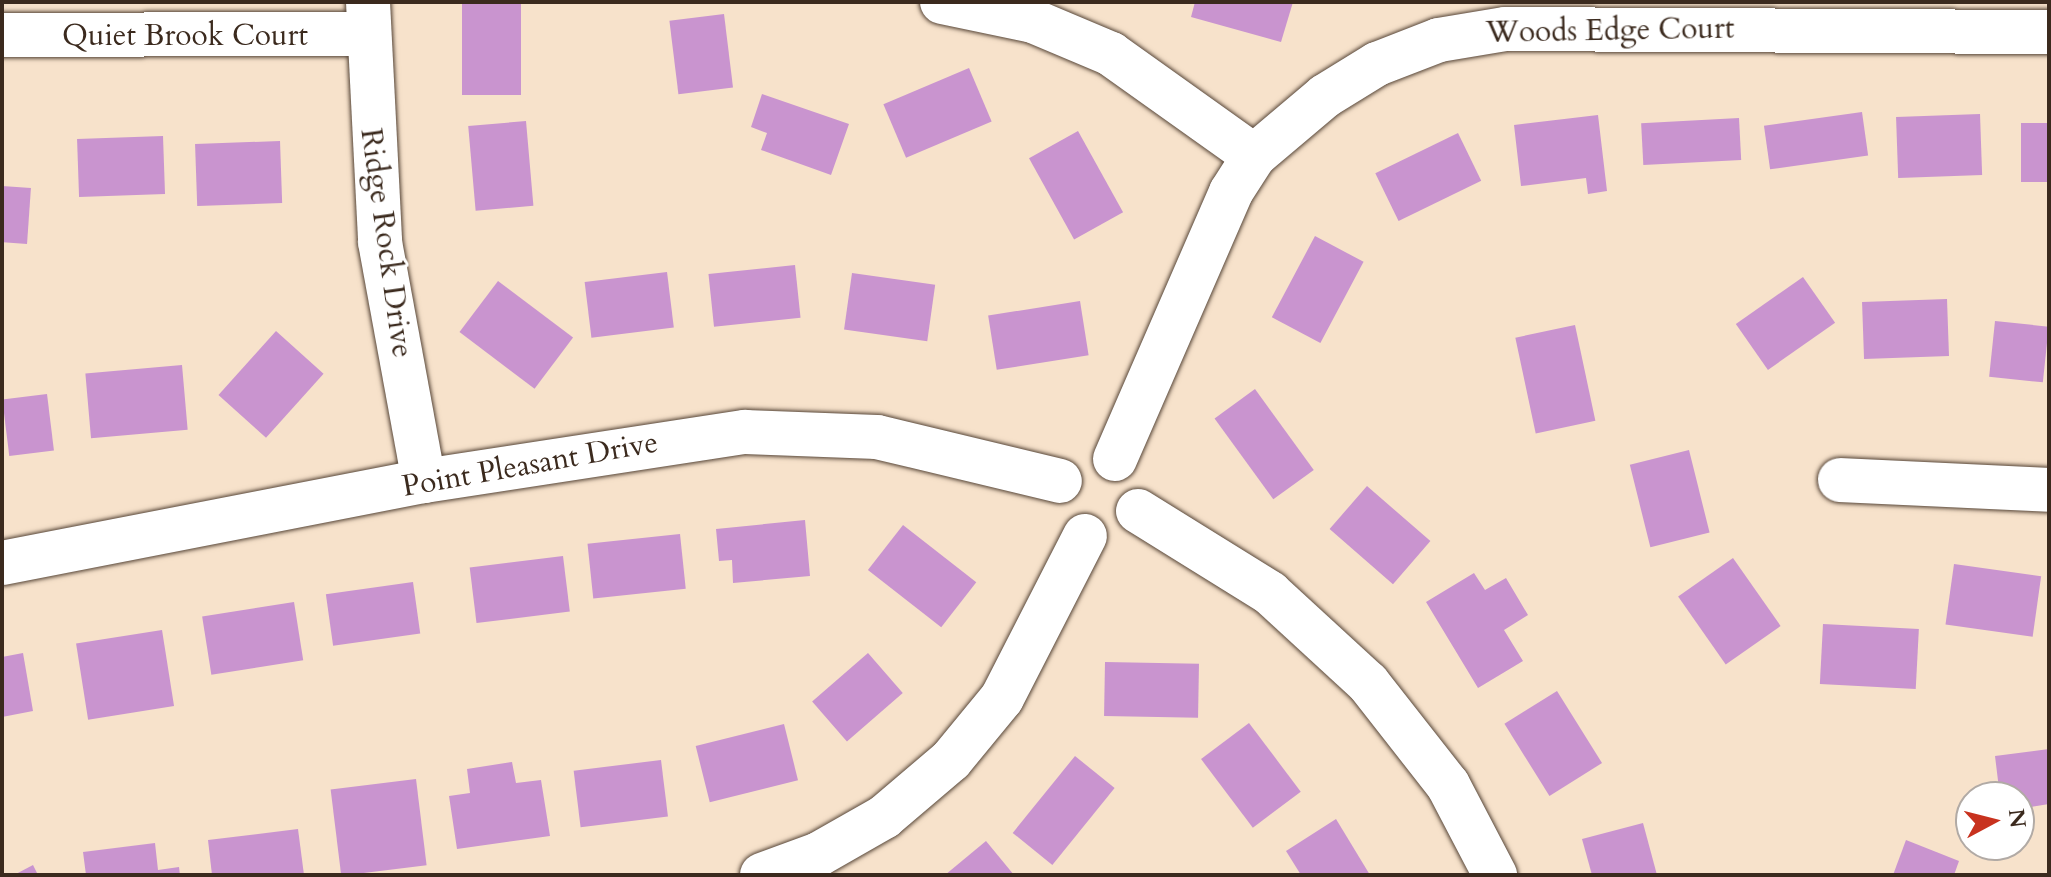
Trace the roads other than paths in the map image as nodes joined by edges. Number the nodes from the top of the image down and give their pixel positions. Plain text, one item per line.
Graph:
1 (942, 2) edge
2 (367, 18) edge
3 (2049, 32) edge
4 (2, 35) edge
5 (1254, 156) junction
6 (1115, 459) junction
7 (1840, 480) dead end
8 (424, 481) junction
9 (1060, 481) junction
10 (2049, 490) edge
11 (1138, 511) junction
12 (1085, 536) junction
13 (2, 563) edge
14 (762, 875) edge
15 (1495, 875) edge

1 - 5 street
2 - 4 street, Quiet Brook Court
2 - 8 street, Ridge Rock Drive
3 - 5 street, Woods Edge Court
5 - 6 street, Woods Edge Court
6 - 9 street
6 - 11 street
7 - 10 street
8 - 9 street, Point Pleasant Drive
8 - 13 street, Point Pleasant Drive
9 - 12 street
11 - 12 street
11 - 15 street
12 - 14 street

